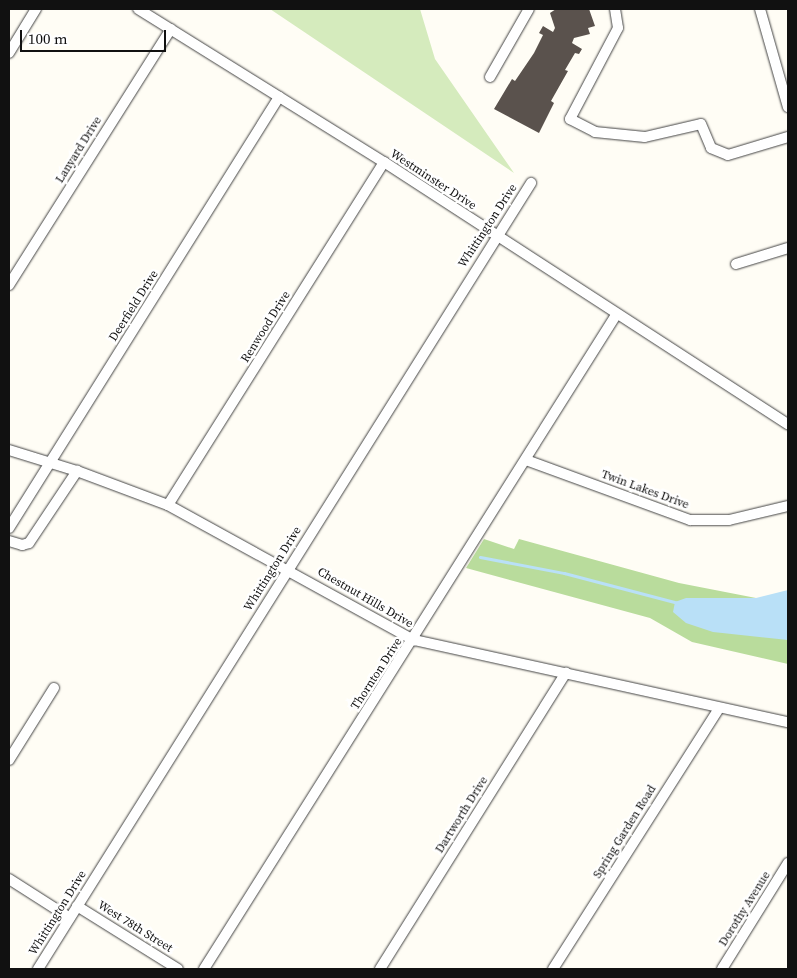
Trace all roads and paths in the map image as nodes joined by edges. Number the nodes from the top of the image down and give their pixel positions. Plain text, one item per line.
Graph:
1 (36, 9) edge
2 (138, 9) edge
3 (529, 9) edge
4 (615, 9) edge
5 (760, 9) edge
6 (171, 29) junction
7 (9, 52) edge
8 (490, 77) dead end
9 (279, 97) junction
10 (788, 107) edge
11 (788, 136) edge
12 (384, 162) junction
13 (530, 184) dead end
14 (496, 236) junction
15 (788, 248) edge
16 (736, 264) dead end
17 (9, 285) edge
18 (616, 315) junction
19 (788, 424) edge
20 (9, 450) edge
21 (526, 460) junction
22 (50, 462) junction
23 (77, 471) junction
24 (168, 505) junction
25 (788, 506) edge
26 (9, 528) edge
27 (9, 541) edge
28 (288, 570) junction
29 (414, 640) junction
30 (566, 673) junction
31 (54, 688) dead end
32 (719, 708) junction
33 (788, 722) edge
34 (9, 760) edge
35 (788, 863) edge
36 (9, 879) edge
37 (78, 906) junction
38 (70, 918) junction
39 (38, 969) edge
40 (178, 969) edge
41 (204, 969) edge
42 (380, 969) edge
43 (553, 969) edge
44 (722, 969) edge

1 - 7 street
2 - 6 street, Westminster Drive
3 - 8 street
4 - 11 street
5 - 10 street
6 - 9 street, Westminster Drive
6 - 17 street, Lanyard Drive
9 - 12 street, Westminster Drive
9 - 22 street, Deerfield Drive
12 - 14 street, Westminster Drive
12 - 24 street, Renwood Drive
13 - 14 street, Whittington Drive
14 - 18 street, Westminster Drive
14 - 28 street, Whittington Drive
15 - 16 street
18 - 19 street, Westminster Drive
18 - 21 street, Thornton Drive
20 - 22 street, Chestnut Hills Drive
21 - 25 street, Twin Lakes Drive
21 - 29 street, Thornton Drive
22 - 23 street, Chestnut Hills Drive
22 - 26 street, Deerfield Drive
23 - 24 street, Chestnut Hills Drive
23 - 27 street
24 - 28 street, Chestnut Hills Drive
28 - 29 street, Chestnut Hills Drive
28 - 37 street, Whittington Drive
29 - 30 street, Chestnut Hills Drive
29 - 41 street, Thornton Drive
30 - 32 street, Chestnut Hills Drive
30 - 42 street, Dartworth Drive
31 - 34 street
32 - 33 street, Chestnut Hills Drive
32 - 43 street, Spring Garden Road
35 - 44 street, Dorothy Avenue
36 - 38 street
37 - 38 street, Whittington Drive
37 - 40 street, West 78th Street
38 - 39 street, Whittington Drive

